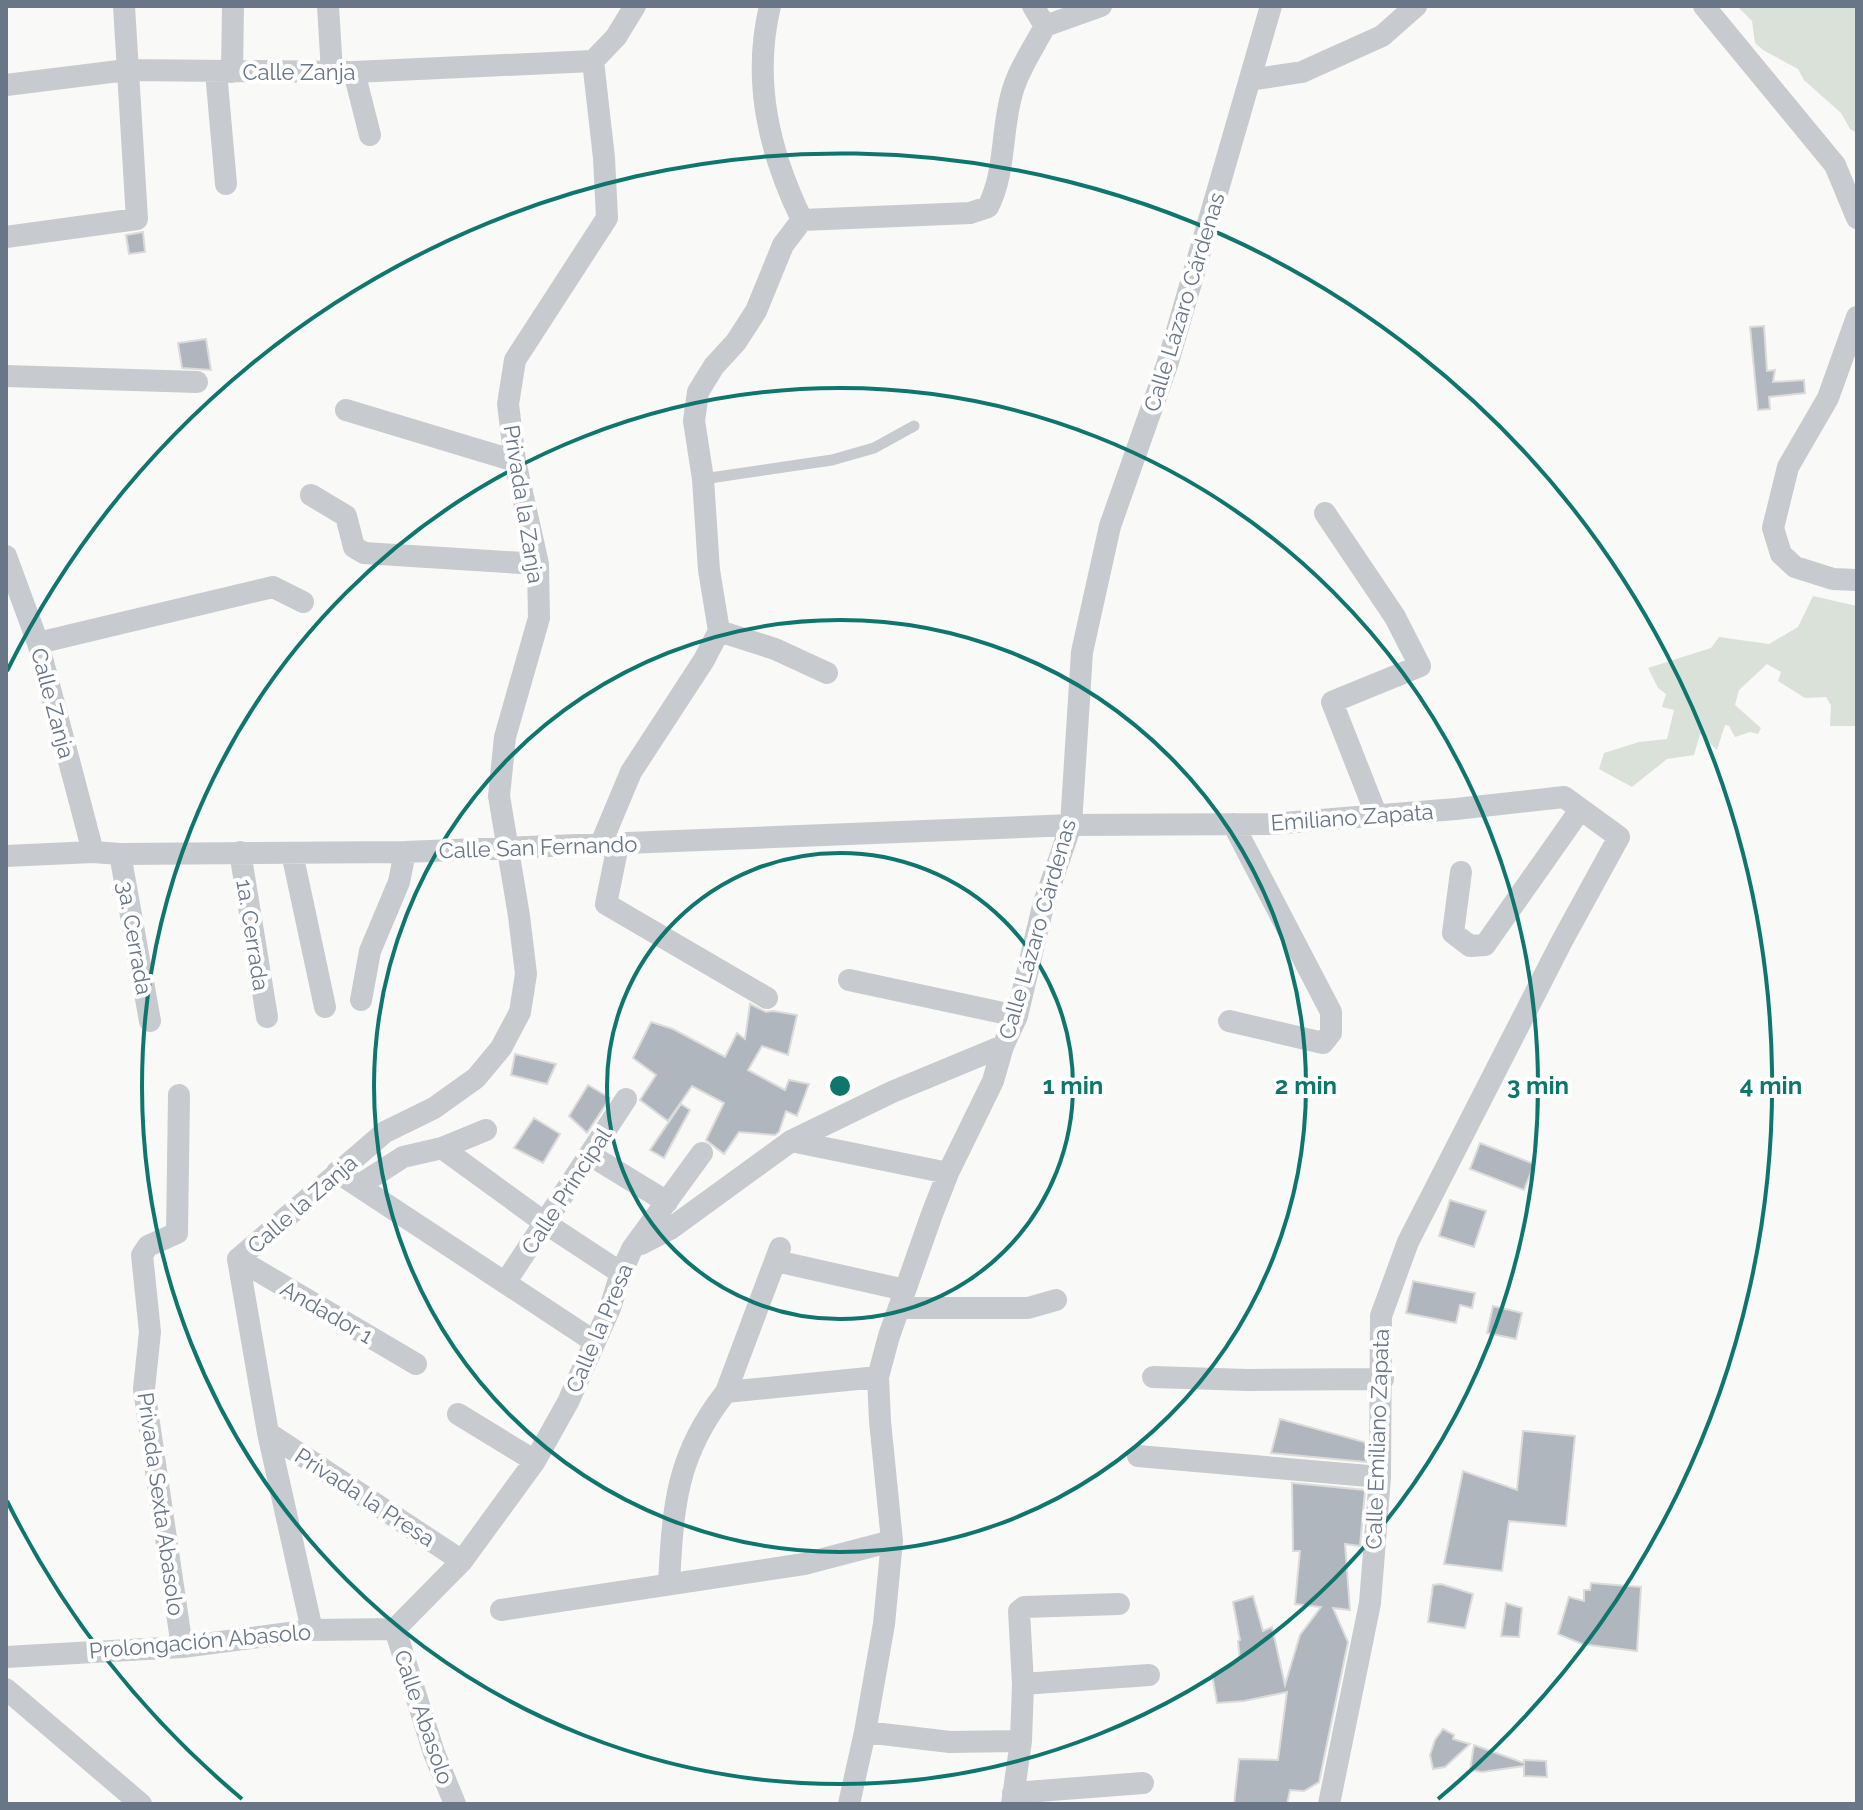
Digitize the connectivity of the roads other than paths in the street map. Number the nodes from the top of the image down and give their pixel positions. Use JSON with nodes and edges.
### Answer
{"nodes":[{"id":1,"x":124,"y":6,"type":"edge"},
{"id":2,"x":233,"y":6,"type":"edge"},
{"id":3,"x":328,"y":6,"type":"edge"},
{"id":4,"x":635,"y":6,"type":"edge"},
{"id":5,"x":770,"y":6,"type":"edge"},
{"id":6,"x":1033,"y":6,"type":"edge"},
{"id":7,"x":1101,"y":6,"type":"edge"},
{"id":8,"x":1271,"y":6,"type":"edge"},
{"id":9,"x":1416,"y":6,"type":"edge"},
{"id":10,"x":1704,"y":6,"type":"edge"},
{"id":11,"x":1045,"y":26,"type":"junction"},
{"id":12,"x":593,"y":61,"type":"junction"},
{"id":13,"x":127,"y":70,"type":"junction"},
{"id":14,"x":224,"y":72,"type":"junction"},
{"id":15,"x":343,"y":72,"type":"junction"},
{"id":16,"x":1250,"y":80,"type":"junction"},
{"id":17,"x":6,"y":85,"type":"edge"},
{"id":18,"x":370,"y":135,"type":"dead end"},
{"id":19,"x":226,"y":184,"type":"dead end"},
{"id":20,"x":1857,"y":218,"type":"edge"},
{"id":21,"x":802,"y":220,"type":"junction"},
{"id":22,"x":6,"y":237,"type":"edge"},
{"id":23,"x":1857,"y":317,"type":"edge"},
{"id":24,"x":6,"y":376,"type":"edge"},
{"id":25,"x":197,"y":382,"type":"dead end"},
{"id":26,"x":346,"y":410,"type":"dead end"},
{"id":27,"x":914,"y":426,"type":"dead end"},
{"id":28,"x":515,"y":461,"type":"junction"},
{"id":29,"x":703,"y":479,"type":"junction"},
{"id":30,"x":311,"y":495,"type":"dead end"},
{"id":31,"x":1325,"y":513,"type":"dead end"},
{"id":32,"x":6,"y":556,"type":"edge"},
{"id":33,"x":538,"y":564,"type":"junction"},
{"id":34,"x":1857,"y":580,"type":"edge"},
{"id":35,"x":303,"y":602,"type":"dead end"},
{"id":36,"x":719,"y":631,"type":"junction"},
{"id":37,"x":38,"y":643,"type":"junction"},
{"id":38,"x":827,"y":673,"type":"dead end"},
{"id":39,"x":1580,"y":810,"type":"junction"},
{"id":40,"x":1376,"y":814,"type":"junction"},
{"id":41,"x":1233,"y":824,"type":"junction"},
{"id":42,"x":1071,"y":825,"type":"junction"},
{"id":43,"x":1619,"y":837,"type":"joint"},
{"id":44,"x":609,"y":845,"type":"junction"},
{"id":45,"x":507,"y":848,"type":"junction"},
{"id":46,"x":93,"y":852,"type":"junction"},
{"id":47,"x":240,"y":852,"type":"junction"},
{"id":48,"x":405,"y":852,"type":"junction"},
{"id":49,"x":292,"y":853,"type":"junction"},
{"id":50,"x":120,"y":854,"type":"junction"},
{"id":51,"x":6,"y":856,"type":"edge"},
{"id":52,"x":1461,"y":872,"type":"dead end"},
{"id":53,"x":849,"y":980,"type":"dead end"},
{"id":54,"x":767,"y":998,"type":"dead end"},
{"id":55,"x":361,"y":1000,"type":"dead end"},
{"id":56,"x":325,"y":1007,"type":"dead end"},
{"id":57,"x":1017,"y":1016,"type":"junction"},
{"id":58,"x":267,"y":1017,"type":"dead end"},
{"id":59,"x":150,"y":1021,"type":"dead end"},
{"id":60,"x":1229,"y":1021,"type":"dead end"},
{"id":61,"x":1003,"y":1046,"type":"junction"},
{"id":62,"x":179,"y":1095,"type":"dead end"},
{"id":63,"x":626,"y":1099,"type":"dead end"},
{"id":64,"x":486,"y":1130,"type":"dead end"},
{"id":65,"x":791,"y":1141,"type":"junction"},
{"id":66,"x":442,"y":1148,"type":"junction"},
{"id":67,"x":702,"y":1153,"type":"dead end"},
{"id":68,"x":590,"y":1155,"type":"junction"},
{"id":69,"x":337,"y":1172,"type":"junction"},
{"id":70,"x":948,"y":1173,"type":"junction"},
{"id":71,"x":358,"y":1186,"type":"junction"},
{"id":72,"x":667,"y":1202,"type":"junction"},
{"id":73,"x":545,"y":1223,"type":"junction"},
{"id":74,"x":632,"y":1249,"type":"junction"},
{"id":75,"x":238,"y":1259,"type":"junction"},
{"id":76,"x":621,"y":1273,"type":"junction"},
{"id":77,"x":505,"y":1283,"type":"junction"},
{"id":78,"x":902,"y":1299,"type":"junction"},
{"id":79,"x":1056,"y":1300,"type":"dead end"},
{"id":80,"x":595,"y":1342,"type":"junction"},
{"id":81,"x":416,"y":1364,"type":"dead end"},
{"id":82,"x":878,"y":1377,"type":"junction"},
{"id":83,"x":1153,"y":1377,"type":"dead end"},
{"id":84,"x":1383,"y":1379,"type":"junction"},
{"id":85,"x":726,"y":1392,"type":"junction"},
{"id":86,"x":458,"y":1414,"type":"dead end"},
{"id":87,"x":268,"y":1433,"type":"junction"},
{"id":88,"x":1138,"y":1456,"type":"dead end"},
{"id":89,"x":535,"y":1461,"type":"junction"},
{"id":90,"x":1380,"y":1477,"type":"junction"},
{"id":91,"x":892,"y":1541,"type":"junction"},
{"id":92,"x":462,"y":1561,"type":"junction"},
{"id":93,"x":669,"y":1584,"type":"junction"},
{"id":94,"x":1119,"y":1604,"type":"dead end"},
{"id":95,"x":501,"y":1610,"type":"dead end"},
{"id":96,"x":395,"y":1629,"type":"junction"},
{"id":97,"x":312,"y":1630,"type":"junction"},
{"id":98,"x":182,"y":1647,"type":"junction"},
{"id":99,"x":6,"y":1657,"type":"edge"},
{"id":100,"x":1149,"y":1675,"type":"dead end"},
{"id":101,"x":1023,"y":1684,"type":"junction"},
{"id":102,"x":6,"y":1689,"type":"edge"},
{"id":103,"x":865,"y":1732,"type":"junction"},
{"id":104,"x":1021,"y":1741,"type":"junction"},
{"id":105,"x":1143,"y":1783,"type":"dead end"},
{"id":106,"x":1013,"y":1799,"type":"edge"},
{"id":107,"x":141,"y":1804,"type":"edge"},
{"id":108,"x":455,"y":1804,"type":"edge"},
{"id":109,"x":849,"y":1804,"type":"edge"},
{"id":110,"x":1329,"y":1804,"type":"edge"}],
"edges":[{"from":1,"to":13,"type":"street"},
{"from":2,"to":14,"type":"street"},
{"from":3,"to":15,"type":"street"},
{"from":4,"to":12,"type":"street"},
{"from":5,"to":21,"type":"street"},
{"from":6,"to":11,"type":"street"},
{"from":7,"to":11,"type":"street"},
{"from":8,"to":16,"type":"street","name":"Calle Lázaro Cárdenas"},
{"from":9,"to":16,"type":"street"},
{"from":10,"to":20,"type":"street"},
{"from":11,"to":21,"type":"street"},
{"from":12,"to":15,"type":"street","name":"Calle Zanja"},
{"from":12,"to":28,"type":"street","name":"Privada la Zanja"},
{"from":13,"to":14,"type":"street","name":"Calle Zanja"},
{"from":13,"to":17,"type":"street","name":"Calle Zanja"},
{"from":13,"to":22,"type":"street"},
{"from":14,"to":15,"type":"street","name":"Calle Zanja"},
{"from":14,"to":19,"type":"street"},
{"from":15,"to":18,"type":"street"},
{"from":16,"to":42,"type":"street","name":"Calle Lázaro Cárdenas"},
{"from":21,"to":29,"type":"street"},
{"from":23,"to":34,"type":"street"},
{"from":24,"to":25,"type":"street"},
{"from":26,"to":28,"type":"street"},
{"from":27,"to":29,"type":"lane"},
{"from":28,"to":33,"type":"street","name":"Privada la Zanja"},
{"from":29,"to":36,"type":"street"},
{"from":30,"to":33,"type":"street"},
{"from":31,"to":40,"type":"street"},
{"from":32,"to":37,"type":"street","name":"Calle Zanja"},
{"from":33,"to":45,"type":"street","name":"Privada la Zanja"},
{"from":35,"to":37,"type":"street"},
{"from":36,"to":38,"type":"street"},
{"from":36,"to":44,"type":"street"},
{"from":37,"to":46,"type":"street","name":"Calle Zanja"},
{"from":39,"to":40,"type":"street","name":"Emiliano Zapata"},
{"from":39,"to":43,"type":"street","name":"Emiliano Zapata"},
{"from":39,"to":52,"type":"street"},
{"from":40,"to":41,"type":"street","name":"Emiliano Zapata"},
{"from":41,"to":42,"type":"street","name":"Emiliano Zapata"},
{"from":41,"to":60,"type":"street"},
{"from":42,"to":44,"type":"street","name":"Calle San Fernando"},
{"from":42,"to":57,"type":"street","name":"Calle Lázaro Cárdenas"},
{"from":43,"to":84,"type":"street","name":"Calle Emiliano Zapata"},
{"from":44,"to":45,"type":"street","name":"Calle San Fernando"},
{"from":44,"to":54,"type":"street"},
{"from":45,"to":48,"type":"street","name":"Calle San Fernando"},
{"from":45,"to":69,"type":"street","name":"Calle la Zanja"},
{"from":46,"to":50,"type":"street","name":"Calle San Fernando"},
{"from":46,"to":51,"type":"street","name":"Calle San Fernando"},
{"from":47,"to":49,"type":"street","name":"Calle San Fernando"},
{"from":47,"to":50,"type":"street","name":"Calle San Fernando"},
{"from":47,"to":58,"type":"street","name":"1a. Cerrada"},
{"from":48,"to":49,"type":"street","name":"Calle San Fernando"},
{"from":48,"to":55,"type":"street"},
{"from":49,"to":56,"type":"street"},
{"from":50,"to":59,"type":"street","name":"3a. Cerrada"},
{"from":53,"to":57,"type":"street"},
{"from":57,"to":61,"type":"street","name":"Calle Lázaro Cárdenas"},
{"from":61,"to":65,"type":"street","name":"Calle la Presa"},
{"from":61,"to":70,"type":"street","name":"Calle Lázaro Cárdenas"},
{"from":62,"to":98,"type":"street","name":"Privada Sexta Abasolo"},
{"from":63,"to":68,"type":"street","name":"Calle Principal"},
{"from":64,"to":66,"type":"street"},
{"from":65,"to":70,"type":"street"},
{"from":65,"to":74,"type":"street","name":"Calle la Presa"},
{"from":66,"to":71,"type":"street"},
{"from":66,"to":73,"type":"street"},
{"from":67,"to":72,"type":"street"},
{"from":68,"to":72,"type":"street"},
{"from":68,"to":73,"type":"street","name":"Calle Principal"},
{"from":69,"to":71,"type":"street"},
{"from":69,"to":75,"type":"street","name":"Calle la Zanja"},
{"from":70,"to":78,"type":"street","name":"Calle Lázaro Cárdenas"},
{"from":71,"to":77,"type":"street"},
{"from":72,"to":74,"type":"street"},
{"from":73,"to":76,"type":"street"},
{"from":73,"to":77,"type":"street","name":"Calle Principal"},
{"from":74,"to":76,"type":"street","name":"Calle la Presa"},
{"from":75,"to":81,"type":"street","name":"Andador 1"},
{"from":75,"to":87,"type":"street","name":"Calle la Zanja"},
{"from":76,"to":80,"type":"street","name":"Calle la Presa"},
{"from":77,"to":80,"type":"street"},
{"from":78,"to":79,"type":"street"},
{"from":78,"to":82,"type":"street","name":"Calle Lázaro Cárdenas"},
{"from":78,"to":85,"type":"street"},
{"from":80,"to":89,"type":"street","name":"Calle la Presa"},
{"from":82,"to":85,"type":"street"},
{"from":82,"to":91,"type":"street","name":"Calle Lázaro Cárdenas"},
{"from":83,"to":84,"type":"street"},
{"from":84,"to":90,"type":"street","name":"Calle Emiliano Zapata"},
{"from":85,"to":93,"type":"street"},
{"from":86,"to":89,"type":"street"},
{"from":87,"to":92,"type":"street","name":"Privada la Presa"},
{"from":87,"to":97,"type":"street","name":"Calle la Zanja"},
{"from":88,"to":90,"type":"street"},
{"from":89,"to":92,"type":"street","name":"Calle la Presa"},
{"from":90,"to":110,"type":"street","name":"Calle Emiliano Zapata"},
{"from":91,"to":93,"type":"street"},
{"from":91,"to":103,"type":"street","name":"Calle Lázaro Cárdenas"},
{"from":92,"to":96,"type":"street","name":"Calle la Presa"},
{"from":93,"to":95,"type":"street"},
{"from":94,"to":101,"type":"street"},
{"from":96,"to":97,"type":"street","name":"Prolongación Abasolo"},
{"from":96,"to":108,"type":"street","name":"Calle Abasolo"},
{"from":97,"to":98,"type":"street","name":"Prolongación Abasolo"},
{"from":98,"to":99,"type":"street","name":"Prolongación Abasolo"},
{"from":100,"to":101,"type":"street"},
{"from":101,"to":104,"type":"street"},
{"from":102,"to":107,"type":"street"},
{"from":103,"to":104,"type":"street"},
{"from":103,"to":109,"type":"street","name":"Calle Lázaro Cárdenas"},
{"from":104,"to":106,"type":"street"},
{"from":105,"to":106,"type":"street"}]}
